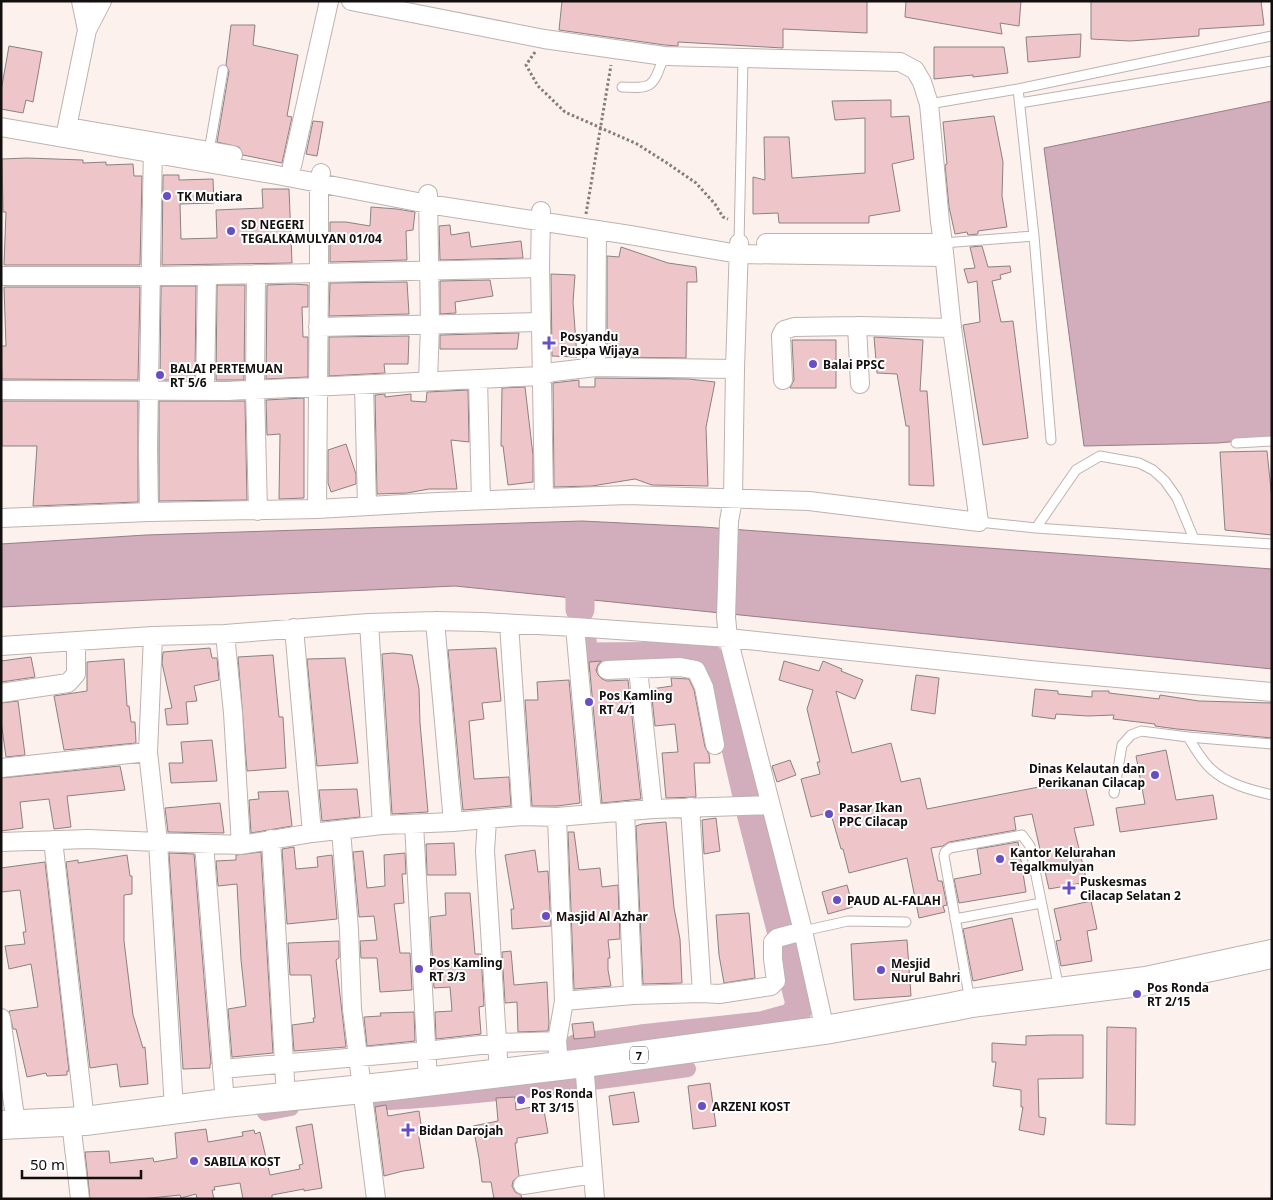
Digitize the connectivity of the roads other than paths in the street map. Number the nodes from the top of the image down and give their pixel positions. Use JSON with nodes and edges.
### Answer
{"nodes":[{"id":1,"x":81,"y":1,"type":"edge"},
{"id":2,"x":102,"y":1,"type":"edge"},
{"id":3,"x":329,"y":1,"type":"edge"},
{"id":4,"x":351,"y":1,"type":"edge"},
{"id":5,"x":87,"y":30,"type":"junction"},
{"id":6,"x":1272,"y":36,"type":"edge"},
{"id":7,"x":664,"y":56,"type":"junction"},
{"id":8,"x":743,"y":58,"type":"junction"},
{"id":9,"x":1272,"y":62,"type":"edge"},
{"id":10,"x":223,"y":70,"type":"dead end"},
{"id":11,"x":622,"y":87,"type":"dead end"},
{"id":12,"x":1018,"y":89,"type":"junction"},
{"id":13,"x":1020,"y":103,"type":"junction"},
{"id":14,"x":929,"y":104,"type":"junction"},
{"id":15,"x":1,"y":116,"type":"edge"},
{"id":16,"x":1,"y":127,"type":"edge"},
{"id":17,"x":66,"y":132,"type":"junction"},
{"id":18,"x":152,"y":148,"type":"junction"},
{"id":19,"x":209,"y":150,"type":"junction"},
{"id":20,"x":292,"y":166,"type":"junction"},
{"id":21,"x":320,"y":178,"type":"junction"},
{"id":22,"x":428,"y":199,"type":"junction"},
{"id":23,"x":540,"y":216,"type":"junction"},
{"id":24,"x":591,"y":223,"type":"junction"},
{"id":25,"x":1034,"y":236,"type":"junction"},
{"id":26,"x":738,"y":248,"type":"junction"},
{"id":27,"x":944,"y":250,"type":"junction"},
{"id":28,"x":540,"y":268,"type":"junction"},
{"id":29,"x":428,"y":270,"type":"junction"},
{"id":30,"x":319,"y":273,"type":"junction"},
{"id":31,"x":256,"y":274,"type":"junction"},
{"id":32,"x":207,"y":275,"type":"junction"},
{"id":33,"x":1,"y":276,"type":"edge"},
{"id":34,"x":152,"y":276,"type":"junction"},
{"id":35,"x":541,"y":322,"type":"junction"},
{"id":36,"x":430,"y":325,"type":"junction"},
{"id":37,"x":857,"y":326,"type":"junction"},
{"id":38,"x":318,"y":327,"type":"junction"},
{"id":39,"x":952,"y":328,"type":"junction"},
{"id":40,"x":596,"y":367,"type":"junction"},
{"id":41,"x":735,"y":369,"type":"junction"},
{"id":42,"x":541,"y":376,"type":"junction"},
{"id":43,"x":478,"y":379,"type":"junction"},
{"id":44,"x":783,"y":380,"type":"dead end"},
{"id":45,"x":428,"y":381,"type":"junction"},
{"id":46,"x":860,"y":384,"type":"dead end"},
{"id":47,"x":364,"y":385,"type":"junction"},
{"id":48,"x":317,"y":386,"type":"junction"},
{"id":49,"x":255,"y":389,"type":"junction"},
{"id":50,"x":1,"y":390,"type":"edge"},
{"id":51,"x":150,"y":390,"type":"junction"},
{"id":52,"x":205,"y":390,"type":"junction"},
{"id":53,"x":1051,"y":440,"type":"dead end"},
{"id":54,"x":1272,"y":441,"type":"edge"},
{"id":55,"x":1236,"y":443,"type":"dead end"},
{"id":56,"x":544,"y":498,"type":"junction"},
{"id":57,"x":734,"y":499,"type":"junction"},
{"id":58,"x":482,"y":500,"type":"junction"},
{"id":59,"x":367,"y":506,"type":"junction"},
{"id":60,"x":317,"y":509,"type":"junction"},
{"id":61,"x":258,"y":510,"type":"junction"},
{"id":62,"x":149,"y":512,"type":"junction"},
{"id":63,"x":1,"y":518,"type":"edge"},
{"id":64,"x":978,"y":522,"type":"junction"},
{"id":65,"x":1036,"y":528,"type":"junction"},
{"id":66,"x":1194,"y":539,"type":"junction"},
{"id":67,"x":1272,"y":544,"type":"edge"},
{"id":68,"x":435,"y":621,"type":"junction"},
{"id":69,"x":369,"y":623,"type":"junction"},
{"id":70,"x":509,"y":624,"type":"junction"},
{"id":71,"x":575,"y":627,"type":"junction"},
{"id":72,"x":294,"y":628,"type":"junction"},
{"id":73,"x":225,"y":634,"type":"junction"},
{"id":74,"x":153,"y":636,"type":"junction"},
{"id":75,"x":728,"y":638,"type":"junction"},
{"id":76,"x":76,"y":642,"type":"junction"},
{"id":77,"x":1,"y":646,"type":"edge"},
{"id":78,"x":638,"y":669,"type":"junction"},
{"id":79,"x":607,"y":670,"type":"dead end"},
{"id":80,"x":1272,"y":692,"type":"edge"},
{"id":81,"x":1,"y":693,"type":"edge"},
{"id":82,"x":1188,"y":737,"type":"junction"},
{"id":83,"x":1272,"y":744,"type":"edge"},
{"id":84,"x":715,"y":745,"type":"dead end"},
{"id":85,"x":148,"y":752,"type":"junction"},
{"id":86,"x":1,"y":768,"type":"edge"},
{"id":87,"x":1114,"y":793,"type":"dead end"},
{"id":88,"x":1272,"y":795,"type":"edge"},
{"id":89,"x":765,"y":805,"type":"junction"},
{"id":90,"x":690,"y":807,"type":"junction"},
{"id":91,"x":653,"y":809,"type":"junction"},
{"id":92,"x":625,"y":810,"type":"junction"},
{"id":93,"x":592,"y":813,"type":"junction"},
{"id":94,"x":522,"y":816,"type":"junction"},
{"id":95,"x":557,"y":817,"type":"junction"},
{"id":96,"x":487,"y":820,"type":"junction"},
{"id":97,"x":453,"y":822,"type":"junction"},
{"id":98,"x":414,"y":824,"type":"junction"},
{"id":99,"x":382,"y":825,"type":"junction"},
{"id":100,"x":341,"y":830,"type":"junction"},
{"id":101,"x":312,"y":833,"type":"junction"},
{"id":102,"x":271,"y":839,"type":"junction"},
{"id":103,"x":53,"y":840,"type":"junction"},
{"id":104,"x":1,"y":842,"type":"edge"},
{"id":105,"x":158,"y":842,"type":"junction"},
{"id":106,"x":204,"y":844,"type":"junction"},
{"id":107,"x":241,"y":844,"type":"junction"},
{"id":108,"x":1041,"y":903,"type":"junction"},
{"id":109,"x":955,"y":918,"type":"junction"},
{"id":110,"x":906,"y":922,"type":"dead end"},
{"id":111,"x":791,"y":934,"type":"junction"},
{"id":112,"x":1272,"y":954,"type":"edge"},
{"id":113,"x":1059,"y":991,"type":"junction"},
{"id":114,"x":702,"y":993,"type":"junction"},
{"id":115,"x":634,"y":995,"type":"junction"},
{"id":116,"x":564,"y":1001,"type":"junction"},
{"id":117,"x":971,"y":1003,"type":"junction"},
{"id":118,"x":1,"y":1018,"type":"edge"},
{"id":119,"x":825,"y":1030,"type":"junction"},
{"id":120,"x":498,"y":1043,"type":"junction"},
{"id":121,"x":426,"y":1051,"type":"junction"},
{"id":122,"x":358,"y":1057,"type":"junction"},
{"id":123,"x":571,"y":1061,"type":"junction"},
{"id":124,"x":283,"y":1063,"type":"junction"},
{"id":125,"x":222,"y":1068,"type":"junction"},
{"id":126,"x":499,"y":1073,"type":"junction"},
{"id":127,"x":428,"y":1081,"type":"junction"},
{"id":128,"x":363,"y":1088,"type":"junction"},
{"id":129,"x":286,"y":1097,"type":"junction"},
{"id":130,"x":224,"y":1103,"type":"junction"},
{"id":131,"x":174,"y":1109,"type":"junction"},
{"id":132,"x":78,"y":1121,"type":"junction"},
{"id":133,"x":8,"y":1124,"type":"edge"},
{"id":134,"x":593,"y":1174,"type":"junction"},
{"id":135,"x":523,"y":1186,"type":"dead end"},
{"id":136,"x":80,"y":1199,"type":"edge"},
{"id":137,"x":376,"y":1199,"type":"edge"},
{"id":138,"x":595,"y":1199,"type":"edge"}],
"edges":[{"from":1,"to":5,"type":"street"},
{"from":2,"to":5,"type":"street"},
{"from":3,"to":20,"type":"street"},
{"from":4,"to":7,"type":"street"},
{"from":5,"to":17,"type":"street"},
{"from":6,"to":12,"type":"lane"},
{"from":7,"to":8,"type":"street"},
{"from":7,"to":11,"type":"lane"},
{"from":8,"to":14,"type":"street"},
{"from":8,"to":26,"type":"lane"},
{"from":9,"to":13,"type":"lane"},
{"from":10,"to":19,"type":"lane"},
{"from":12,"to":13,"type":"lane"},
{"from":12,"to":14,"type":"lane"},
{"from":13,"to":25,"type":"lane"},
{"from":14,"to":27,"type":"street"},
{"from":15,"to":17,"type":"street"},
{"from":16,"to":17,"type":"street"},
{"from":17,"to":18,"type":"street"},
{"from":18,"to":19,"type":"street"},
{"from":18,"to":21,"type":"street"},
{"from":18,"to":34,"type":"street"},
{"from":19,"to":20,"type":"street"},
{"from":20,"to":21,"type":"street"},
{"from":21,"to":22,"type":"street"},
{"from":21,"to":30,"type":"street"},
{"from":22,"to":23,"type":"street"},
{"from":22,"to":29,"type":"street"},
{"from":23,"to":24,"type":"street"},
{"from":23,"to":28,"type":"street"},
{"from":24,"to":26,"type":"street"},
{"from":24,"to":40,"type":"street"},
{"from":25,"to":27,"type":"lane"},
{"from":25,"to":53,"type":"lane"},
{"from":26,"to":27,"type":"street"},
{"from":26,"to":41,"type":"street"},
{"from":27,"to":39,"type":"street"},
{"from":28,"to":29,"type":"street"},
{"from":28,"to":35,"type":"street"},
{"from":29,"to":30,"type":"street"},
{"from":29,"to":36,"type":"street"},
{"from":30,"to":31,"type":"street"},
{"from":30,"to":38,"type":"street"},
{"from":31,"to":32,"type":"street"},
{"from":31,"to":49,"type":"street"},
{"from":32,"to":34,"type":"street"},
{"from":32,"to":52,"type":"street"},
{"from":33,"to":34,"type":"street"},
{"from":34,"to":51,"type":"street"},
{"from":35,"to":36,"type":"street"},
{"from":35,"to":42,"type":"street"},
{"from":36,"to":38,"type":"street"},
{"from":36,"to":45,"type":"street"},
{"from":37,"to":39,"type":"street"},
{"from":37,"to":44,"type":"street"},
{"from":37,"to":46,"type":"street"},
{"from":38,"to":48,"type":"street"},
{"from":39,"to":64,"type":"street"},
{"from":40,"to":41,"type":"street"},
{"from":40,"to":42,"type":"street"},
{"from":41,"to":57,"type":"street"},
{"from":42,"to":43,"type":"street"},
{"from":42,"to":56,"type":"street"},
{"from":43,"to":45,"type":"street"},
{"from":43,"to":58,"type":"street"},
{"from":45,"to":47,"type":"street"},
{"from":47,"to":48,"type":"street"},
{"from":47,"to":59,"type":"street"},
{"from":48,"to":49,"type":"street"},
{"from":48,"to":60,"type":"street"},
{"from":49,"to":52,"type":"street"},
{"from":49,"to":61,"type":"street"},
{"from":50,"to":51,"type":"street"},
{"from":51,"to":52,"type":"street"},
{"from":51,"to":62,"type":"street"},
{"from":54,"to":55,"type":"lane"},
{"from":56,"to":57,"type":"street"},
{"from":56,"to":58,"type":"street"},
{"from":57,"to":64,"type":"street"},
{"from":57,"to":75,"type":"street"},
{"from":58,"to":59,"type":"street"},
{"from":59,"to":60,"type":"street"},
{"from":60,"to":61,"type":"street"},
{"from":61,"to":62,"type":"street"},
{"from":62,"to":63,"type":"street"},
{"from":64,"to":65,"type":"lane"},
{"from":65,"to":66,"type":"lane"},
{"from":65,"to":66,"type":"lane"},
{"from":66,"to":67,"type":"lane"},
{"from":68,"to":69,"type":"street"},
{"from":68,"to":70,"type":"street"},
{"from":68,"to":97,"type":"street"},
{"from":69,"to":72,"type":"street"},
{"from":69,"to":99,"type":"street"},
{"from":70,"to":71,"type":"street"},
{"from":70,"to":94,"type":"street"},
{"from":71,"to":75,"type":"street"},
{"from":71,"to":93,"type":"street"},
{"from":72,"to":73,"type":"street"},
{"from":72,"to":101,"type":"street"},
{"from":73,"to":74,"type":"street"},
{"from":73,"to":107,"type":"street"},
{"from":74,"to":76,"type":"street"},
{"from":74,"to":85,"type":"street"},
{"from":75,"to":80,"type":"street"},
{"from":75,"to":89,"type":"street"},
{"from":76,"to":77,"type":"street"},
{"from":76,"to":81,"type":"street"},
{"from":78,"to":79,"type":"street"},
{"from":78,"to":84,"type":"street"},
{"from":78,"to":91,"type":"street"},
{"from":82,"to":83,"type":"lane"},
{"from":82,"to":87,"type":"lane"},
{"from":82,"to":88,"type":"lane"},
{"from":85,"to":86,"type":"street"},
{"from":85,"to":105,"type":"street"},
{"from":89,"to":90,"type":"street"},
{"from":89,"to":111,"type":"street"},
{"from":90,"to":91,"type":"street"},
{"from":90,"to":114,"type":"street"},
{"from":91,"to":92,"type":"street"},
{"from":92,"to":93,"type":"street"},
{"from":92,"to":115,"type":"street"},
{"from":93,"to":95,"type":"street"},
{"from":94,"to":95,"type":"street"},
{"from":94,"to":96,"type":"street"},
{"from":95,"to":116,"type":"street"},
{"from":96,"to":97,"type":"street"},
{"from":96,"to":120,"type":"street"},
{"from":97,"to":98,"type":"street"},
{"from":98,"to":99,"type":"street"},
{"from":98,"to":121,"type":"street"},
{"from":99,"to":100,"type":"street"},
{"from":100,"to":101,"type":"street"},
{"from":100,"to":122,"type":"street"},
{"from":101,"to":102,"type":"street"},
{"from":102,"to":107,"type":"street"},
{"from":102,"to":124,"type":"street"},
{"from":103,"to":104,"type":"street"},
{"from":103,"to":105,"type":"street"},
{"from":103,"to":132,"type":"street"},
{"from":105,"to":106,"type":"street"},
{"from":105,"to":131,"type":"street"},
{"from":106,"to":107,"type":"street"},
{"from":106,"to":125,"type":"street"},
{"from":108,"to":109,"type":"lane"},
{"from":108,"to":109,"type":"lane"},
{"from":108,"to":113,"type":"lane"},
{"from":109,"to":117,"type":"lane"},
{"from":110,"to":111,"type":"lane"},
{"from":111,"to":114,"type":"street"},
{"from":111,"to":119,"type":"street"},
{"from":112,"to":113,"type":"highway","number":"7"},
{"from":113,"to":117,"type":"highway","number":"7"},
{"from":114,"to":115,"type":"street"},
{"from":115,"to":116,"type":"street"},
{"from":116,"to":123,"type":"street"},
{"from":117,"to":119,"type":"highway","number":"7"},
{"from":118,"to":133,"type":"street"},
{"from":119,"to":123,"type":"highway","number":"7"},
{"from":120,"to":121,"type":"street"},
{"from":120,"to":123,"type":"street"},
{"from":120,"to":126,"type":"street"},
{"from":121,"to":122,"type":"street"},
{"from":121,"to":127,"type":"street"},
{"from":122,"to":124,"type":"street"},
{"from":122,"to":128,"type":"street"},
{"from":123,"to":126,"type":"highway","number":"7"},
{"from":123,"to":134,"type":"street"},
{"from":124,"to":125,"type":"street"},
{"from":124,"to":129,"type":"street"},
{"from":125,"to":130,"type":"street"},
{"from":126,"to":127,"type":"highway","number":"7"},
{"from":127,"to":128,"type":"highway","number":"7"},
{"from":128,"to":129,"type":"highway","number":"7"},
{"from":128,"to":137,"type":"street"},
{"from":129,"to":130,"type":"highway","number":"7"},
{"from":130,"to":131,"type":"highway","number":"7"},
{"from":131,"to":132,"type":"highway","number":"7"},
{"from":132,"to":133,"type":"highway","number":"7"},
{"from":132,"to":136,"type":"street"},
{"from":134,"to":135,"type":"street"},
{"from":134,"to":138,"type":"street"}]}
